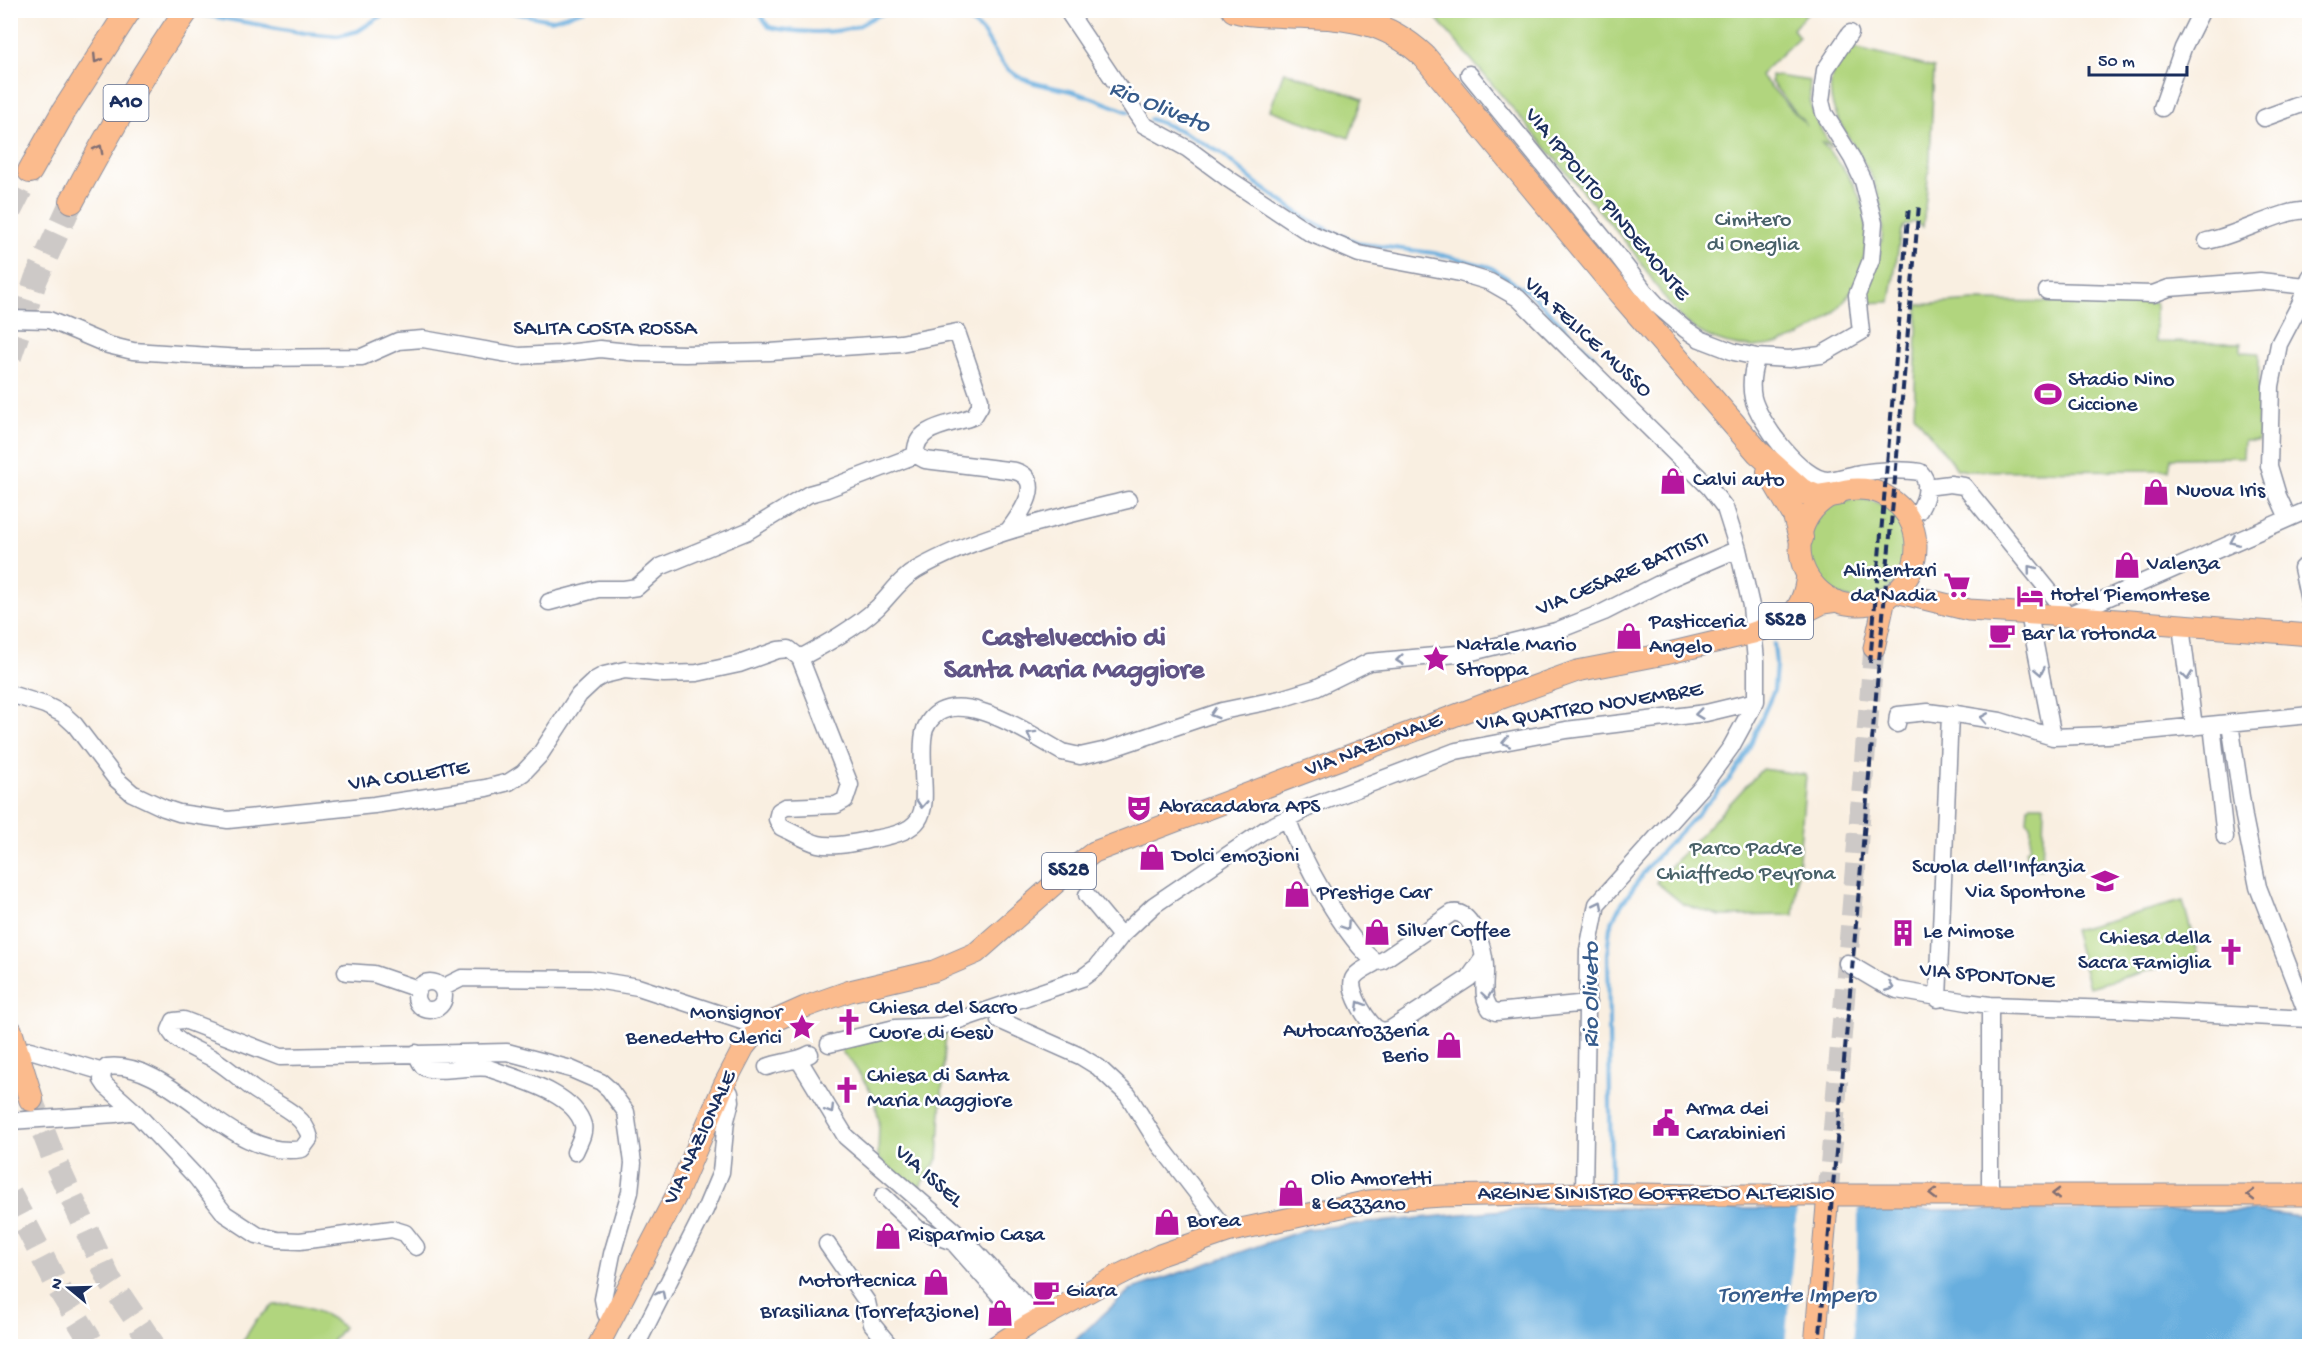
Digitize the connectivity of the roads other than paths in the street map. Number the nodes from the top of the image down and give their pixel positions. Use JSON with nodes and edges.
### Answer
{"nodes":[{"id":1,"x":129,"y":10,"type":"edge"},
{"id":2,"x":187,"y":10,"type":"edge"},
{"id":3,"x":1067,"y":10,"type":"edge"},
{"id":4,"x":1234,"y":10,"type":"edge"},
{"id":5,"x":2202,"y":10,"type":"edge"},
{"id":6,"x":1850,"y":33,"type":"dead end"},
{"id":7,"x":1469,"y":74,"type":"dead end"},
{"id":8,"x":2310,"y":101,"type":"edge"},
{"id":9,"x":2162,"y":108,"type":"dead end"},
{"id":10,"x":2264,"y":118,"type":"dead end"},
{"id":11,"x":30,"y":171,"type":"tunnel mouth"},
{"id":12,"x":72,"y":201,"type":"tunnel mouth"},
{"id":13,"x":2310,"y":211,"type":"edge"},
{"id":14,"x":2207,"y":240,"type":"dead end"},
{"id":15,"x":2308,"y":282,"type":"edge"},
{"id":16,"x":2047,"y":291,"type":"dead end"},
{"id":17,"x":10,"y":318,"type":"edge"},
{"id":18,"x":1757,"y":357,"type":"junction"},
{"id":19,"x":1758,"y":452,"type":"junction"},
{"id":20,"x":916,"y":455,"type":"junction"},
{"id":21,"x":1926,"y":487,"type":"junction"},
{"id":22,"x":1836,"y":494,"type":"junction"},
{"id":23,"x":1128,"y":500,"type":"dead end"},
{"id":24,"x":2310,"y":509,"type":"edge"},
{"id":25,"x":1906,"y":514,"type":"junction"},
{"id":26,"x":2288,"y":518,"type":"junction"},
{"id":27,"x":1008,"y":531,"type":"junction"},
{"id":28,"x":1801,"y":538,"type":"junction"},
{"id":29,"x":1738,"y":549,"type":"junction"},
{"id":30,"x":1914,"y":563,"type":"junction"},
{"id":31,"x":2302,"y":568,"type":"dead end"},
{"id":32,"x":1807,"y":575,"type":"junction"},
{"id":33,"x":1890,"y":595,"type":"junction"},
{"id":34,"x":549,"y":602,"type":"dead end"},
{"id":35,"x":1846,"y":603,"type":"junction"},
{"id":36,"x":1941,"y":604,"type":"junction"},
{"id":37,"x":2310,"y":605,"type":"edge"},
{"id":38,"x":2029,"y":614,"type":"junction"},
{"id":39,"x":2066,"y":616,"type":"junction"},
{"id":40,"x":1785,"y":622,"type":"junction"},
{"id":41,"x":2181,"y":626,"type":"junction"},
{"id":42,"x":1754,"y":633,"type":"junction"},
{"id":43,"x":2310,"y":635,"type":"edge"},
{"id":44,"x":800,"y":658,"type":"junction"},
{"id":45,"x":10,"y":694,"type":"edge"},
{"id":46,"x":1756,"y":701,"type":"junction"},
{"id":47,"x":1950,"y":715,"type":"junction"},
{"id":48,"x":2310,"y":715,"type":"edge"},
{"id":49,"x":2230,"y":723,"type":"junction"},
{"id":50,"x":1897,"y":724,"type":"dead end"},
{"id":51,"x":2212,"y":725,"type":"junction"},
{"id":52,"x":2194,"y":727,"type":"junction"},
{"id":53,"x":2053,"y":737,"type":"junction"},
{"id":54,"x":1288,"y":819,"type":"junction"},
{"id":55,"x":2225,"y":837,"type":"dead end"},
{"id":56,"x":1087,"y":895,"type":"dead end"},
{"id":57,"x":1121,"y":936,"type":"junction"},
{"id":58,"x":1484,"y":957,"type":"junction"},
{"id":59,"x":1376,"y":962,"type":"junction"},
{"id":60,"x":1847,"y":963,"type":"dead end"},
{"id":61,"x":346,"y":972,"type":"dead end"},
{"id":62,"x":441,"y":988,"type":"junction"},
{"id":63,"x":418,"y":989,"type":"junction"},
{"id":64,"x":1938,"y":999,"type":"junction"},
{"id":65,"x":1588,"y":1003,"type":"junction"},
{"id":66,"x":1990,"y":1005,"type":"junction"},
{"id":67,"x":2309,"y":1019,"type":"edge"},
{"id":68,"x":999,"y":1020,"type":"dead end"},
{"id":69,"x":760,"y":1027,"type":"junction"},
{"id":70,"x":10,"y":1030,"type":"edge"},
{"id":71,"x":829,"y":1044,"type":"dead end"},
{"id":72,"x":30,"y":1050,"type":"dead end"},
{"id":73,"x":416,"y":1053,"type":"junction"},
{"id":74,"x":766,"y":1067,"type":"dead end"},
{"id":75,"x":103,"y":1072,"type":"junction"},
{"id":76,"x":724,"y":1085,"type":"junction"},
{"id":77,"x":32,"y":1099,"type":"tunnel mouth"},
{"id":78,"x":134,"y":1110,"type":"junction"},
{"id":79,"x":10,"y":1121,"type":"edge"},
{"id":80,"x":575,"y":1152,"type":"dead end"},
{"id":81,"x":1584,"y":1193,"type":"junction"},
{"id":82,"x":1828,"y":1194,"type":"tunnel mouth"},
{"id":83,"x":1990,"y":1194,"type":"junction"},
{"id":84,"x":2310,"y":1195,"type":"edge"},
{"id":85,"x":883,"y":1196,"type":"dead end"},
{"id":86,"x":1227,"y":1232,"type":"junction"},
{"id":87,"x":827,"y":1244,"type":"dead end"},
{"id":88,"x":416,"y":1246,"type":"dead end"},
{"id":89,"x":614,"y":1318,"type":"junction"},
{"id":90,"x":1033,"y":1323,"type":"junction"},
{"id":91,"x":598,"y":1347,"type":"edge"},
{"id":92,"x":636,"y":1347,"type":"edge"},
{"id":93,"x":890,"y":1347,"type":"edge"},
{"id":94,"x":996,"y":1347,"type":"edge"},
{"id":95,"x":1815,"y":1347,"type":"edge"}],
"edges":[{"from":1,"to":11,"type":"highway","number":"A10","one_way":true},
{"from":12,"to":2,"type":"highway","number":"A10","one_way":true},
{"from":3,"to":29,"type":"street","name":"VIA FELICE MUSSO"},
{"from":4,"to":19,"type":"highway"},
{"from":5,"to":9,"type":"street"},
{"from":6,"to":18,"type":"street","name":"VIA IPPOLITO PINDEMONTE"},
{"from":7,"to":18,"type":"street","name":"VIA IPPOLITO PINDEMONTE"},
{"from":8,"to":10,"type":"street"},
{"from":13,"to":14,"type":"street"},
{"from":15,"to":16,"type":"street"},
{"from":15,"to":26,"type":"street"},
{"from":17,"to":20,"type":"street","name":"SALITA COSTA ROSSA"},
{"from":18,"to":21,"type":"street"},
{"from":19,"to":22,"type":"highway"},
{"from":19,"to":28,"type":"highway"},
{"from":20,"to":27,"type":"street"},
{"from":20,"to":34,"type":"street"},
{"from":21,"to":25,"type":"street"},
{"from":39,"to":21,"type":"street","one_way":true},
{"from":22,"to":25,"type":"main road"},
{"from":22,"to":28,"type":"main road"},
{"from":23,"to":27,"type":"street"},
{"from":24,"to":26,"type":"street"},
{"from":25,"to":30,"type":"main road"},
{"from":26,"to":39,"type":"street","one_way":true},
{"from":27,"to":44,"type":"street"},
{"from":28,"to":32,"type":"main road"},
{"from":29,"to":42,"type":"street","name":"VIA FELICE MUSSO"},
{"from":29,"to":44,"type":"street","name":"VIA CESARE BATTISTI","one_way":true},
{"from":30,"to":33,"type":"main road"},
{"from":30,"to":36,"type":"main road"},
{"from":31,"to":37,"type":"street"},
{"from":32,"to":35,"type":"main road"},
{"from":32,"to":40,"type":"main road","number":"SS28"},
{"from":33,"to":35,"type":"main road"},
{"from":33,"to":35,"type":"main road"},
{"from":33,"to":36,"type":"main road"},
{"from":35,"to":40,"type":"main road","name":"VIA NAZIONALE","number":"SS28"},
{"from":36,"to":38,"type":"main road"},
{"from":38,"to":39,"type":"main road"},
{"from":38,"to":53,"type":"street","one_way":true},
{"from":39,"to":41,"type":"main road"},
{"from":40,"to":42,"type":"main road","name":"VIA NAZIONALE","number":"SS28"},
{"from":41,"to":43,"type":"main road"},
{"from":41,"to":52,"type":"street","one_way":true},
{"from":42,"to":46,"type":"street","name":"VIA FELICE MUSSO"},
{"from":42,"to":69,"type":"main road","name":"VIA NAZIONALE","number":"SS28"},
{"from":44,"to":45,"type":"street","name":"VIA COLLETTE"},
{"from":46,"to":54,"type":"street","name":"VIA QUATTRO NOVEMBRE","one_way":true},
{"from":65,"to":46,"type":"street","one_way":true},
{"from":47,"to":50,"type":"street"},
{"from":53,"to":47,"type":"street","one_way":true},
{"from":47,"to":64,"type":"street"},
{"from":48,"to":49,"type":"street"},
{"from":49,"to":51,"type":"street"},
{"from":49,"to":67,"type":"street"},
{"from":51,"to":52,"type":"street"},
{"from":51,"to":55,"type":"street"},
{"from":52,"to":53,"type":"street"},
{"from":54,"to":57,"type":"street","name":"VIA QUATTRO NOVEMBRE"},
{"from":54,"to":59,"type":"street","one_way":true},
{"from":56,"to":57,"type":"street"},
{"from":57,"to":71,"type":"street","name":"VIA QUATTRO NOVEMBRE"},
{"from":58,"to":59,"type":"street"},
{"from":58,"to":59,"type":"street","one_way":true},
{"from":58,"to":65,"type":"street","one_way":true},
{"from":60,"to":64,"type":"street","name":"VIA SPONTONE","one_way":true},
{"from":61,"to":63,"type":"street"},
{"from":62,"to":63,"type":"street"},
{"from":62,"to":63,"type":"street"},
{"from":62,"to":69,"type":"street"},
{"from":64,"to":66,"type":"street","name":"VIA SPONTONE"},
{"from":65,"to":81,"type":"street"},
{"from":66,"to":67,"type":"street","name":"VIA SPONTONE"},
{"from":66,"to":83,"type":"street"},
{"from":68,"to":86,"type":"street"},
{"from":69,"to":76,"type":"main road","name":"VIA NAZIONALE","number":"SS28"},
{"from":70,"to":77,"type":"highway"},
{"from":72,"to":75,"type":"street"},
{"from":73,"to":75,"type":"street"},
{"from":73,"to":80,"type":"street"},
{"from":73,"to":89,"type":"street"},
{"from":74,"to":90,"type":"street","name":"VIA ISSEL","one_way":true},
{"from":75,"to":78,"type":"street"},
{"from":76,"to":89,"type":"main road","name":"VIA NAZIONALE","number":"SS28"},
{"from":92,"to":76,"type":"street","one_way":true},
{"from":78,"to":79,"type":"street"},
{"from":78,"to":88,"type":"street"},
{"from":83,"to":81,"type":"main road","name":"ARGINE SINISTRO GOFFREDO ALTERISIO","one_way":true},
{"from":81,"to":86,"type":"main road","name":"ARGINE SINISTRO GOFFREDO ALTERISIO"},
{"from":82,"to":95,"type":"main road"},
{"from":84,"to":83,"type":"main road","name":"ARGINE SINISTRO GOFFREDO ALTERISIO","one_way":true},
{"from":85,"to":90,"type":"street"},
{"from":86,"to":90,"type":"main road","name":"ARGINE SINISTRO GOFFREDO ALTERISIO"},
{"from":87,"to":93,"type":"street"},
{"from":89,"to":91,"type":"main road","name":"VIA NAZIONALE","number":"SS28"},
{"from":90,"to":94,"type":"main road","name":"ARGINE SINISTRO GOFFREDO ALTERISIO"}]}
